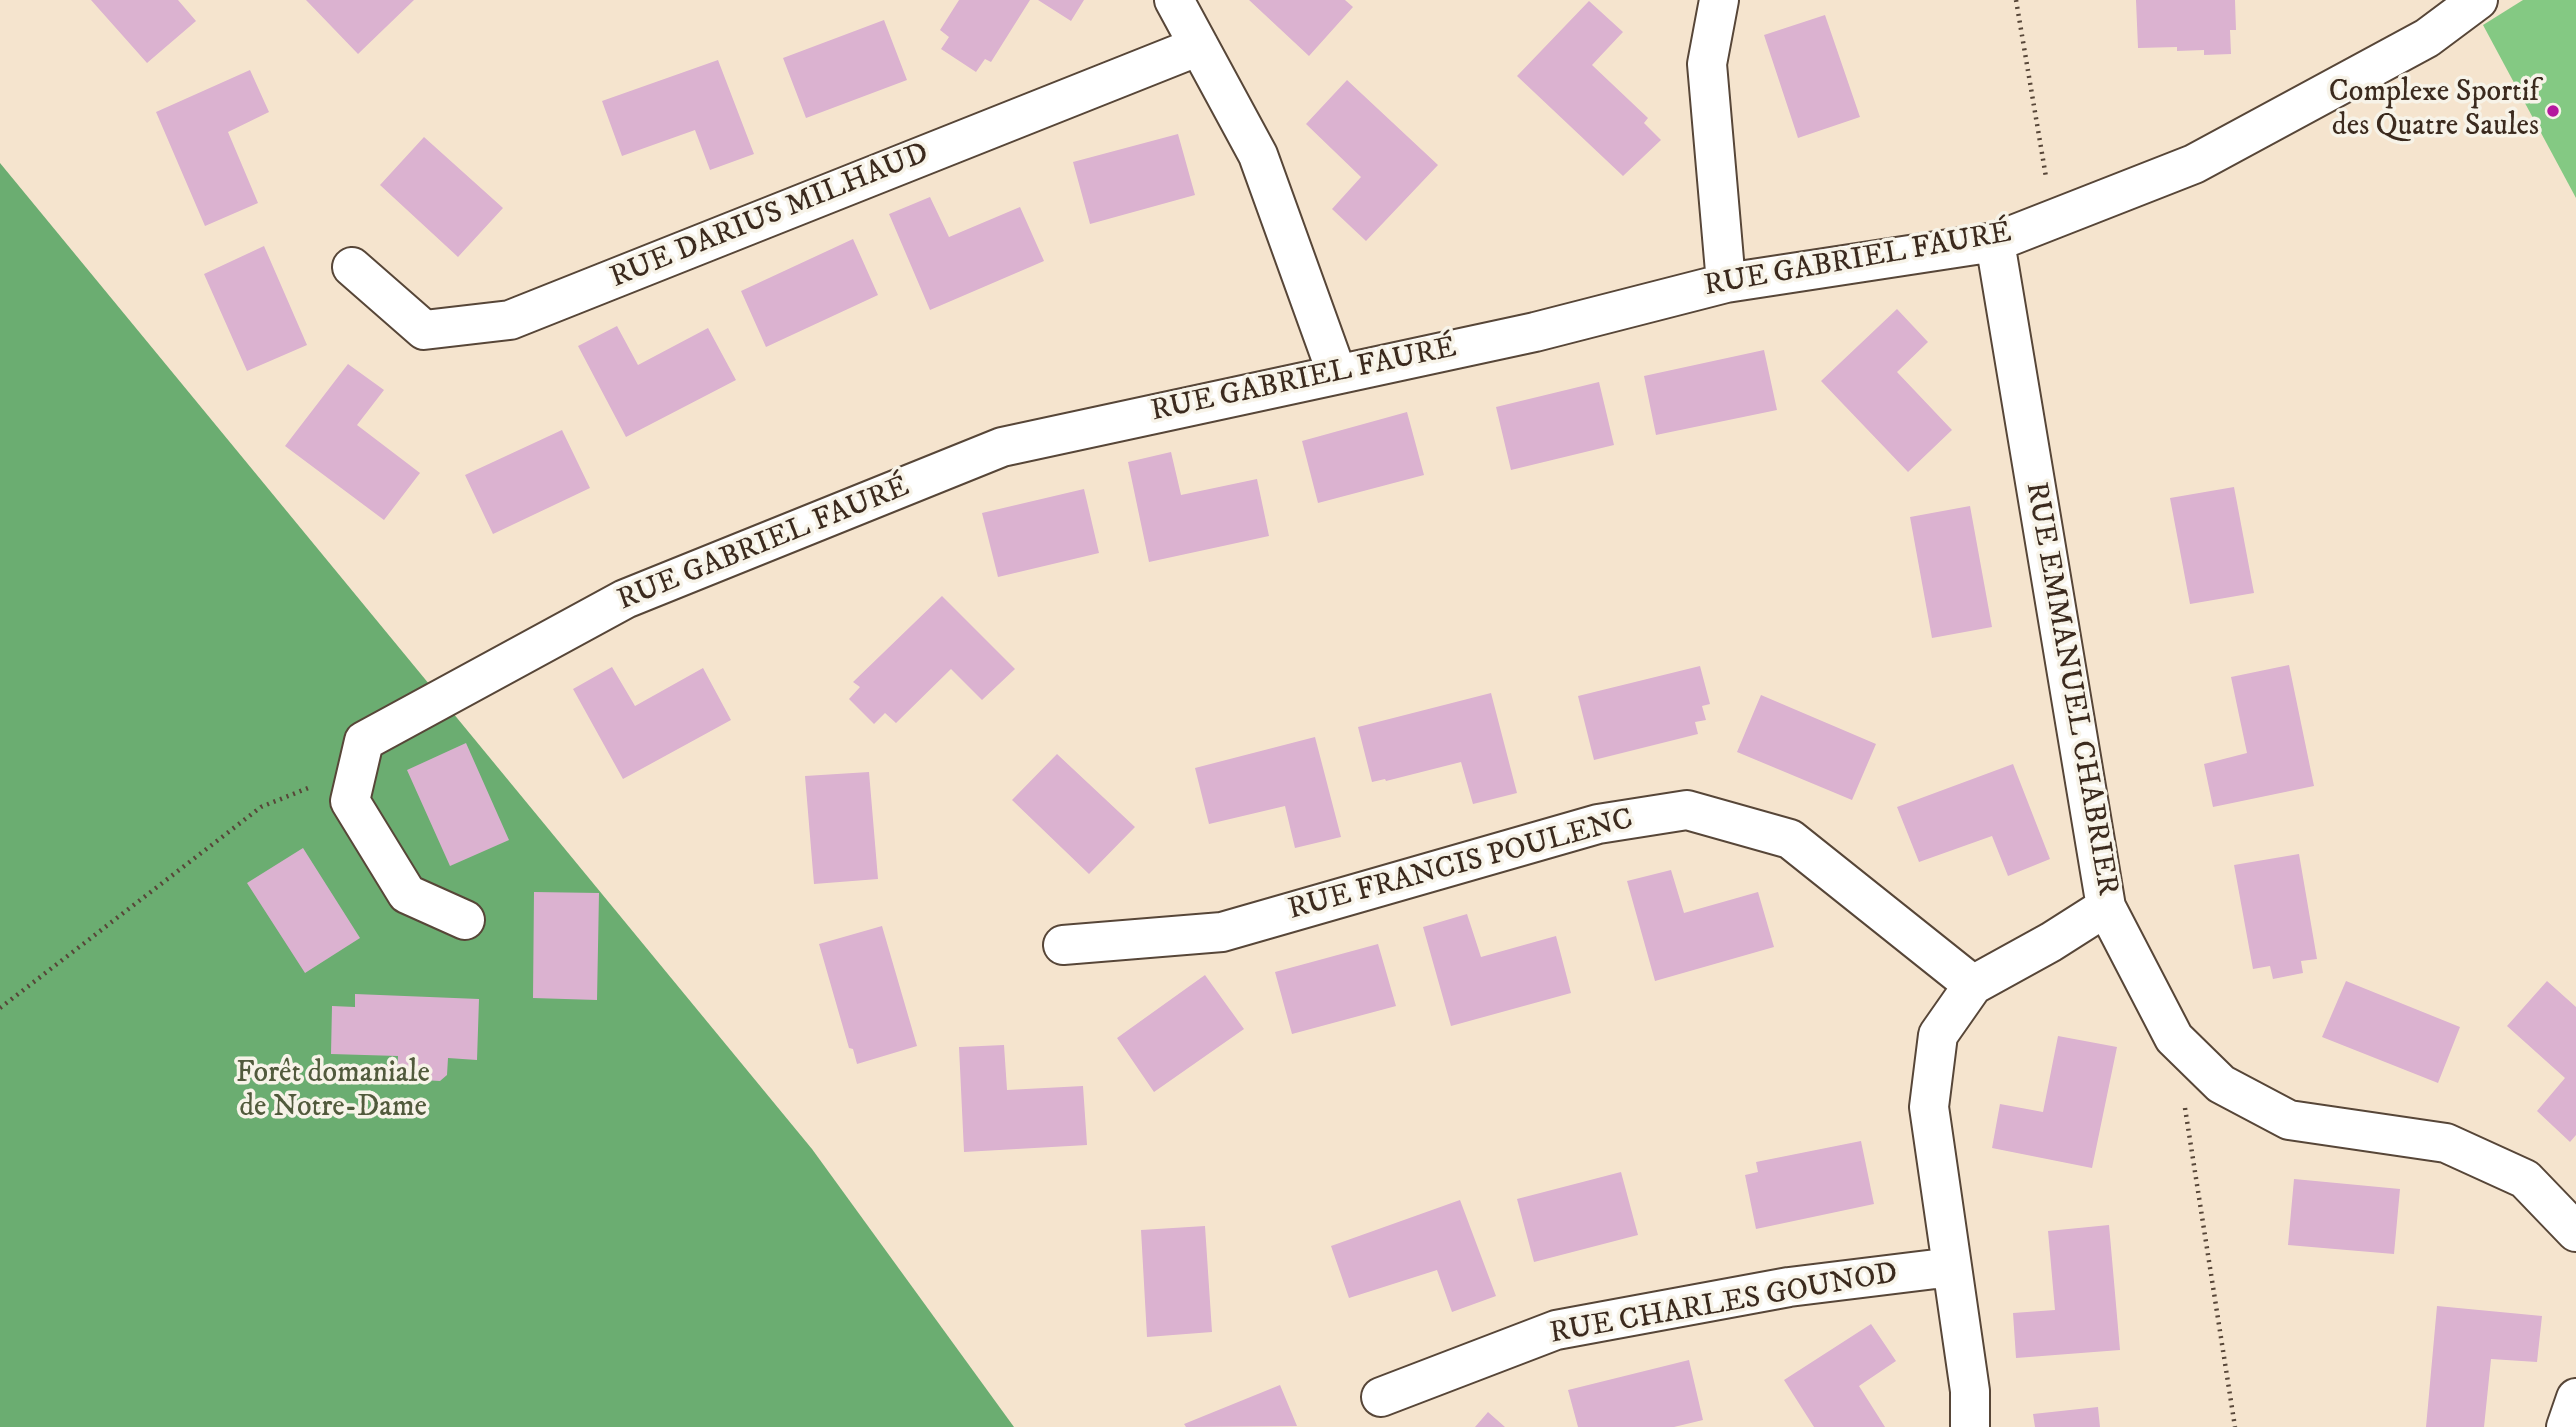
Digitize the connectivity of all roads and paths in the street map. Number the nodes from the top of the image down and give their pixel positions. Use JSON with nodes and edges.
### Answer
{"nodes":[{"id":1,"x":1174,"y":0,"type":"edge"},
{"id":2,"x":1718,"y":0,"type":"edge"},
{"id":3,"x":2016,"y":0,"type":"edge"},
{"id":4,"x":2478,"y":0,"type":"edge"},
{"id":5,"x":1199,"y":46,"type":"junction"},
{"id":6,"x":2053,"y":219,"type":"junction"},
{"id":7,"x":1995,"y":242,"type":"junction"},
{"id":8,"x":352,"y":267,"type":"dead end"},
{"id":9,"x":1726,"y":283,"type":"junction"},
{"id":10,"x":1338,"y":374,"type":"junction"},
{"id":11,"x":358,"y":768,"type":"junction"},
{"id":12,"x":2106,"y":907,"type":"junction"},
{"id":13,"x":465,"y":920,"type":"dead end"},
{"id":14,"x":1063,"y":946,"type":"dead end"},
{"id":15,"x":1973,"y":985,"type":"junction"},
{"id":16,"x":0,"y":1008,"type":"edge"},
{"id":17,"x":2185,"y":1105,"type":"dead end"},
{"id":18,"x":2576,"y":1232,"type":"edge"},
{"id":19,"x":1952,"y":1268,"type":"junction"},
{"id":20,"x":1381,"y":1397,"type":"dead end"},
{"id":21,"x":2576,"y":1398,"type":"edge"},
{"id":22,"x":1970,"y":1427,"type":"edge"},
{"id":23,"x":2235,"y":1427,"type":"edge"},
{"id":24,"x":2566,"y":1427,"type":"edge"}],
"edges":[{"from":1,"to":5,"type":"street"},
{"from":2,"to":9,"type":"street"},
{"from":3,"to":6,"type":"path"},
{"from":4,"to":6,"type":"street","name":"RUE GABRIEL FAURÉ"},
{"from":5,"to":8,"type":"street","name":"RUE DARIUS MILHAUD"},
{"from":5,"to":10,"type":"street"},
{"from":6,"to":7,"type":"street","name":"RUE GABRIEL FAURÉ"},
{"from":7,"to":9,"type":"street","name":"RUE GABRIEL FAURÉ"},
{"from":7,"to":12,"type":"street","name":"RUE EMMANUEL CHABRIER"},
{"from":9,"to":10,"type":"street","name":"RUE GABRIEL FAURÉ"},
{"from":10,"to":11,"type":"street","name":"RUE GABRIEL FAURÉ"},
{"from":11,"to":13,"type":"street","name":"RUE GABRIEL FAURÉ"},
{"from":11,"to":16,"type":"path"},
{"from":12,"to":15,"type":"street"},
{"from":12,"to":18,"type":"street","name":"RUE EMMANUEL CHABRIER"},
{"from":14,"to":15,"type":"street","name":"RUE FRANCIS POULENC"},
{"from":15,"to":19,"type":"street"},
{"from":17,"to":23,"type":"path"},
{"from":19,"to":20,"type":"street","name":"RUE CHARLES GOUNOD"},
{"from":19,"to":22,"type":"street"},
{"from":21,"to":24,"type":"street"}]}
